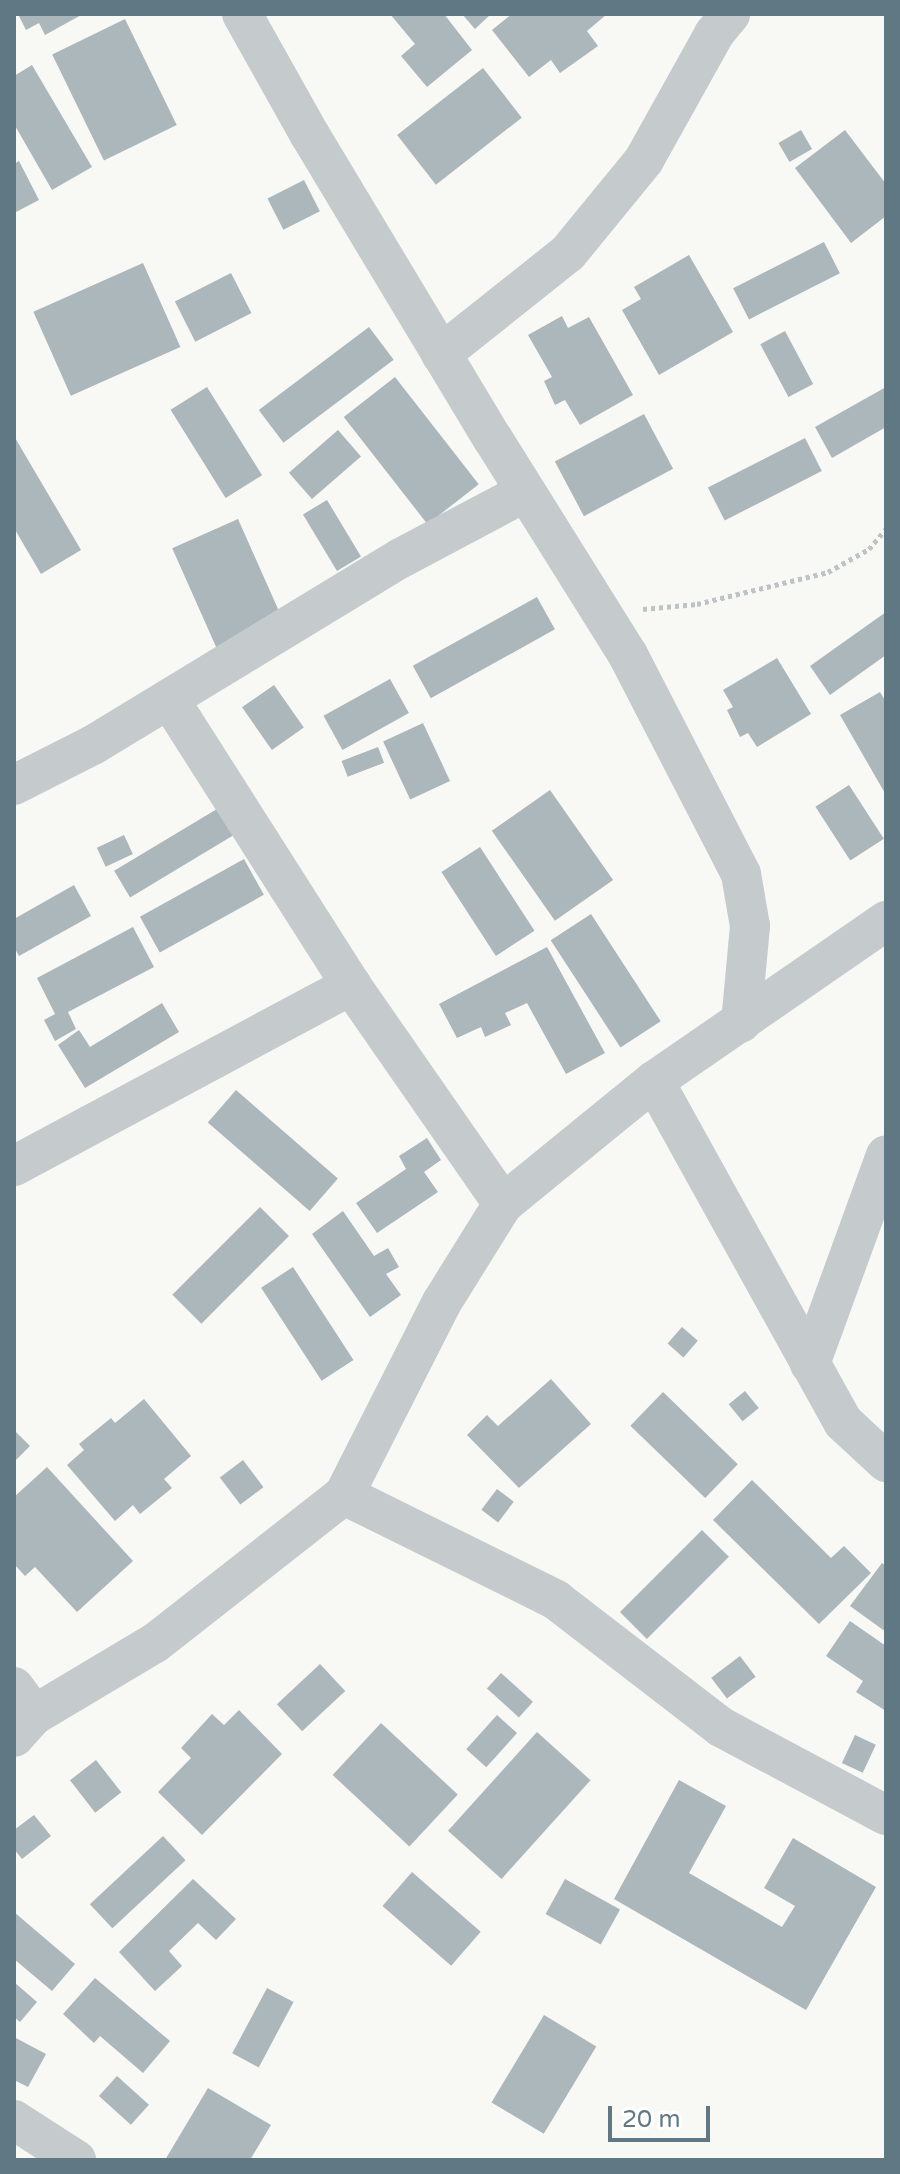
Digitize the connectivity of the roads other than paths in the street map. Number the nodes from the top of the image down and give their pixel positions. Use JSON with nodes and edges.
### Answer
{"nodes":[{"id":1,"x":242,"y":14,"type":"edge"},
{"id":2,"x":730,"y":14,"type":"edge"},
{"id":3,"x":441,"y":354,"type":"junction"},
{"id":4,"x":525,"y":492,"type":"junction"},
{"id":5,"x":169,"y":699,"type":"junction"},
{"id":6,"x":14,"y":785,"type":"edge"},
{"id":7,"x":886,"y":921,"type":"edge"},
{"id":8,"x":351,"y":985,"type":"junction"},
{"id":9,"x":741,"y":1023,"type":"junction"},
{"id":10,"x":654,"y":1081,"type":"junction"},
{"id":11,"x":886,"y":1155,"type":"edge"},
{"id":12,"x":14,"y":1166,"type":"edge"},
{"id":13,"x":503,"y":1204,"type":"junction"},
{"id":14,"x":810,"y":1364,"type":"junction"},
{"id":15,"x":886,"y":1462,"type":"edge"},
{"id":16,"x":344,"y":1495,"type":"junction"},
{"id":17,"x":21,"y":1713,"type":"edge"},
{"id":18,"x":886,"y":1815,"type":"edge"},
{"id":19,"x":14,"y":2120,"type":"edge"},
{"id":20,"x":76,"y":2160,"type":"edge"}],
"edges":[{"from":1,"to":3,"type":"street"},
{"from":2,"to":3,"type":"street"},
{"from":3,"to":4,"type":"street"},
{"from":4,"to":5,"type":"street"},
{"from":4,"to":9,"type":"street"},
{"from":5,"to":6,"type":"street"},
{"from":5,"to":8,"type":"street"},
{"from":7,"to":9,"type":"street"},
{"from":8,"to":12,"type":"street"},
{"from":8,"to":13,"type":"street"},
{"from":9,"to":10,"type":"street"},
{"from":10,"to":13,"type":"street"},
{"from":10,"to":14,"type":"street"},
{"from":11,"to":14,"type":"street"},
{"from":13,"to":16,"type":"street"},
{"from":14,"to":15,"type":"street"},
{"from":16,"to":17,"type":"street"},
{"from":16,"to":18,"type":"street"},
{"from":19,"to":20,"type":"street"}]}
